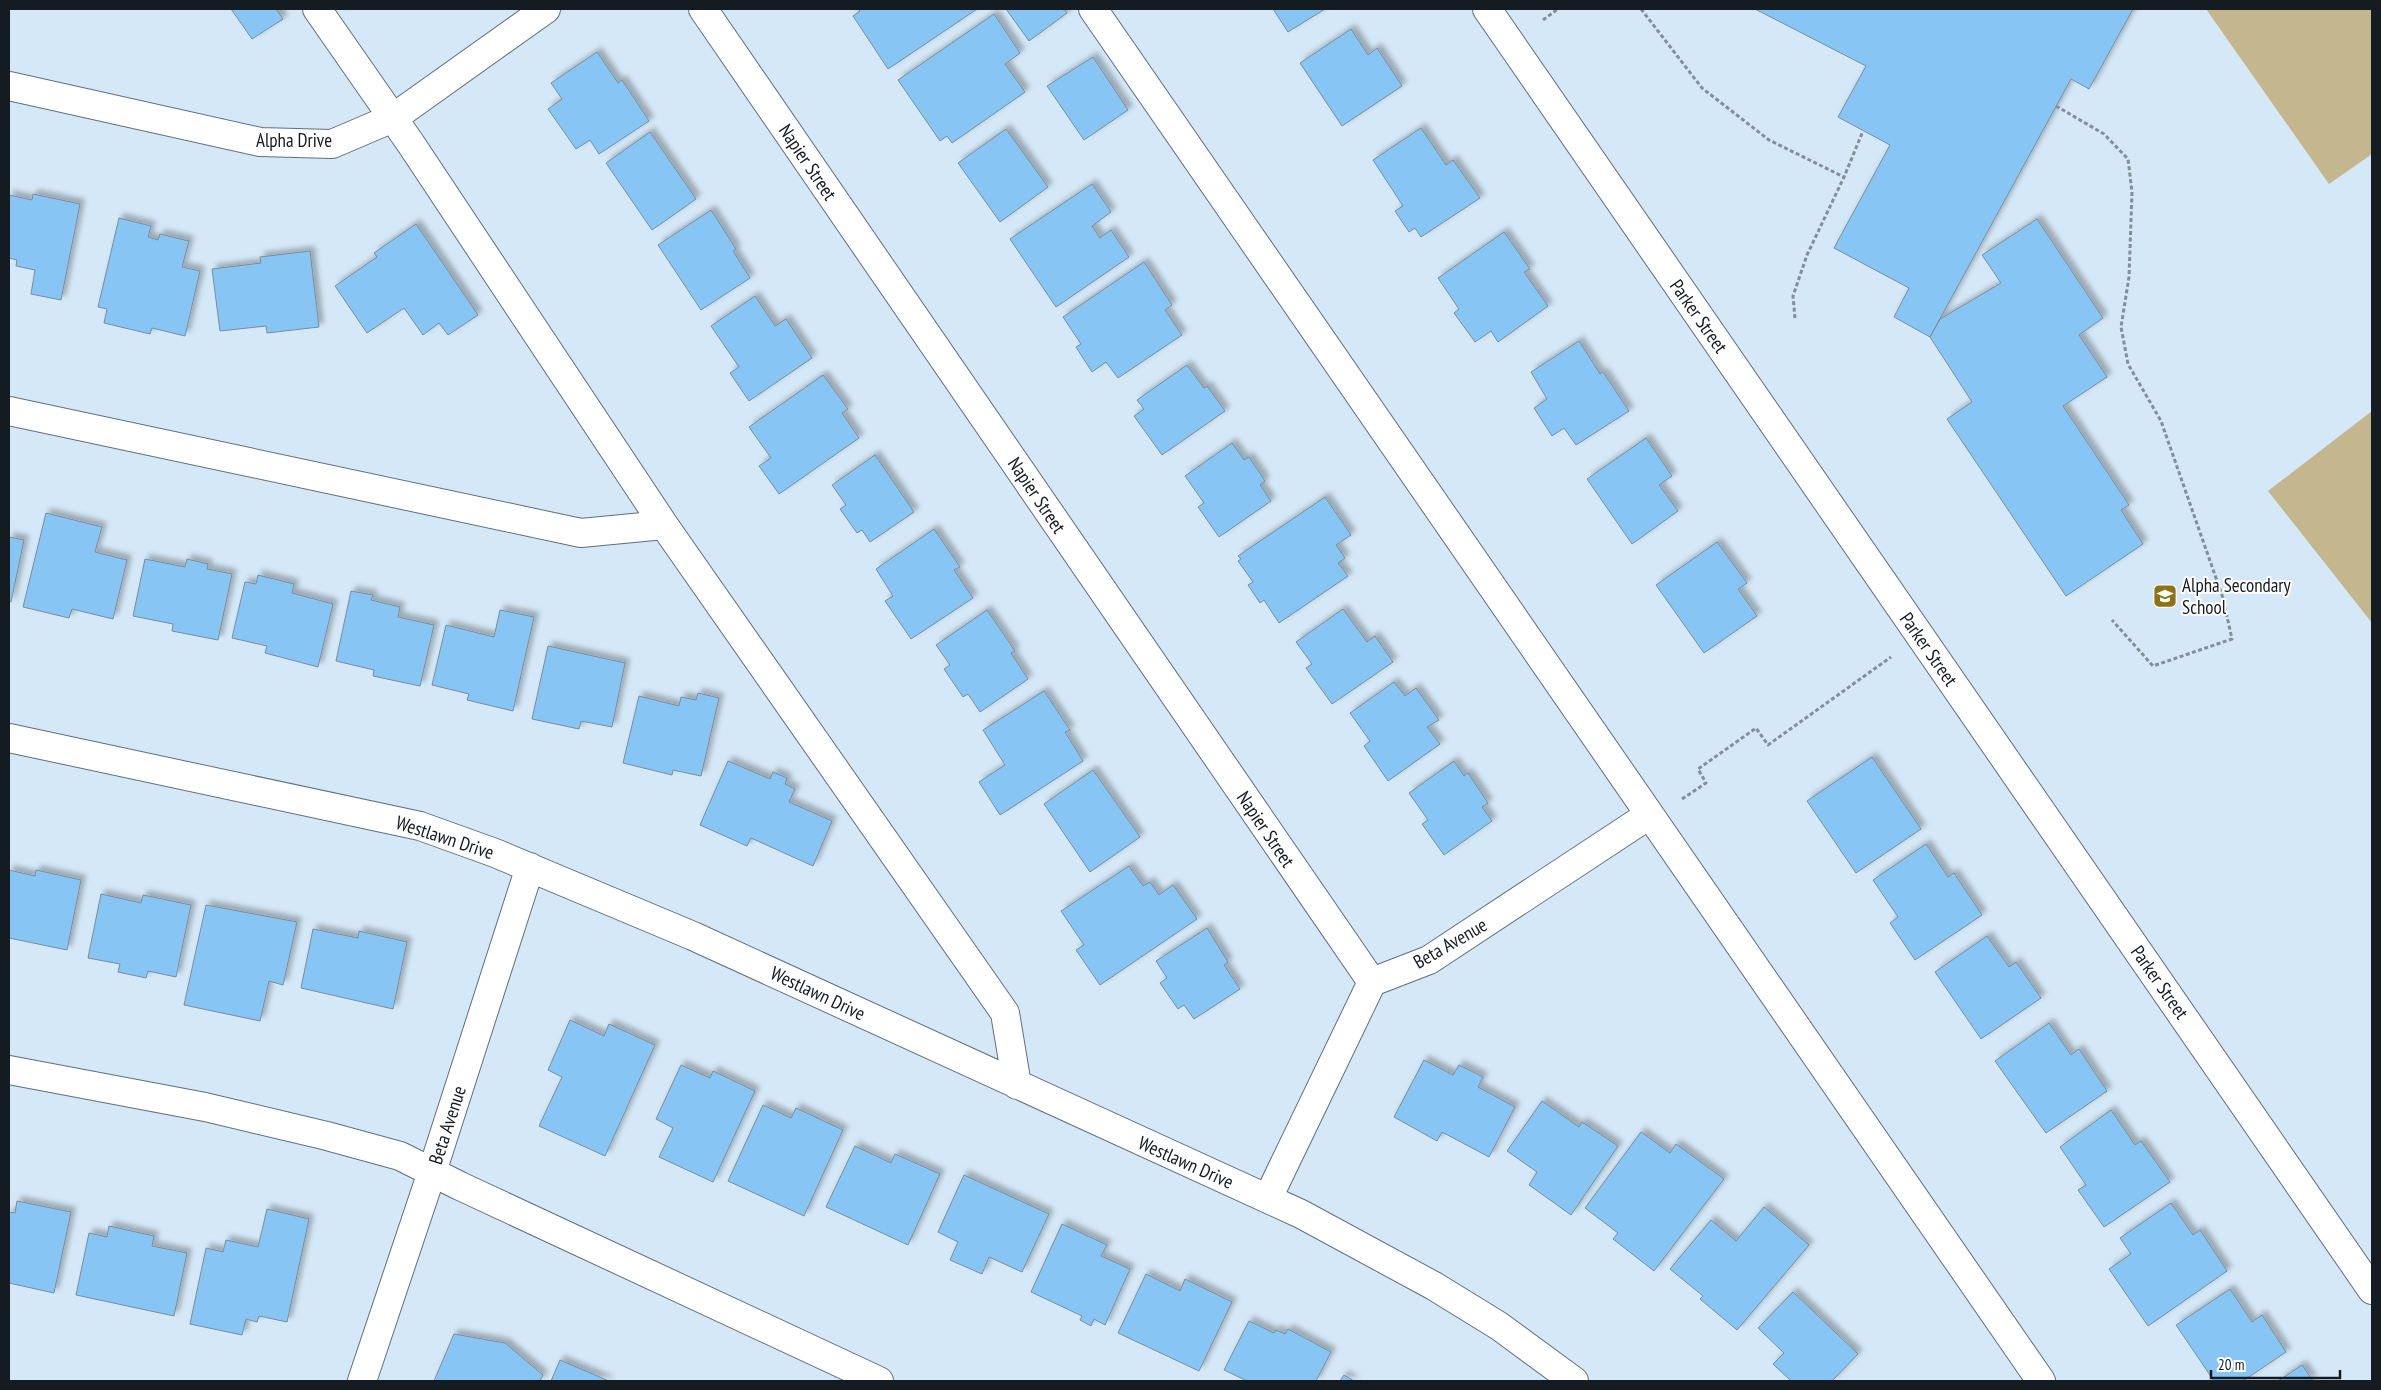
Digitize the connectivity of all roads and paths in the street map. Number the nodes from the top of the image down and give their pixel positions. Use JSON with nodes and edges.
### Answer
{"nodes":[{"id":1,"x":317,"y":9,"type":"edge"},
{"id":2,"x":546,"y":9,"type":"edge"},
{"id":3,"x":703,"y":9,"type":"edge"},
{"id":4,"x":1093,"y":9,"type":"edge"},
{"id":5,"x":1487,"y":9,"type":"edge"},
{"id":6,"x":1558,"y":9,"type":"edge"},
{"id":7,"x":1641,"y":9,"type":"edge"},
{"id":8,"x":1543,"y":20,"type":"dead end"},
{"id":9,"x":9,"y":86,"type":"edge"},
{"id":10,"x":2056,"y":106,"type":"dead end"},
{"id":11,"x":393,"y":118,"type":"junction"},
{"id":12,"x":1864,"y":131,"type":"dead end"},
{"id":13,"x":1844,"y":177,"type":"junction"},
{"id":14,"x":1795,"y":318,"type":"dead end"},
{"id":15,"x":9,"y":411,"type":"edge"},
{"id":16,"x":664,"y":525,"type":"junction"},
{"id":17,"x":2112,"y":620,"type":"dead end"},
{"id":18,"x":1894,"y":655,"type":"dead end"},
{"id":19,"x":9,"y":738,"type":"edge"},
{"id":20,"x":1678,"y":802,"type":"dead end"},
{"id":21,"x":1649,"y":815,"type":"junction"},
{"id":22,"x":530,"y":867,"type":"junction"},
{"id":23,"x":1372,"y":982,"type":"junction"},
{"id":24,"x":9,"y":1070,"type":"edge"},
{"id":25,"x":1017,"y":1085,"type":"junction"},
{"id":26,"x":432,"y":1172,"type":"junction"},
{"id":27,"x":1268,"y":1198,"type":"junction"},
{"id":28,"x":2372,"y":1290,"type":"edge"},
{"id":29,"x":362,"y":1381,"type":"edge"},
{"id":30,"x":879,"y":1381,"type":"edge"},
{"id":31,"x":1574,"y":1381,"type":"edge"},
{"id":32,"x":2040,"y":1381,"type":"edge"}],
"edges":[{"from":1,"to":11,"type":"street"},
{"from":2,"to":11,"type":"street","name":"Alpha Drive"},
{"from":3,"to":23,"type":"street","name":"Napier Street"},
{"from":4,"to":21,"type":"street"},
{"from":5,"to":28,"type":"street","name":"Parker Street"},
{"from":6,"to":8,"type":"path"},
{"from":7,"to":13,"type":"path"},
{"from":9,"to":11,"type":"street","name":"Alpha Drive"},
{"from":10,"to":17,"type":"path"},
{"from":11,"to":16,"type":"street"},
{"from":12,"to":13,"type":"path"},
{"from":13,"to":14,"type":"path"},
{"from":15,"to":16,"type":"street"},
{"from":16,"to":25,"type":"street"},
{"from":18,"to":20,"type":"path"},
{"from":19,"to":22,"type":"street","name":"Westlawn Drive"},
{"from":21,"to":23,"type":"street","name":"Beta Avenue"},
{"from":21,"to":32,"type":"street"},
{"from":22,"to":25,"type":"street","name":"Westlawn Drive"},
{"from":22,"to":26,"type":"street","name":"Beta Avenue"},
{"from":23,"to":27,"type":"street"},
{"from":24,"to":26,"type":"street"},
{"from":25,"to":27,"type":"street","name":"Westlawn Drive"},
{"from":26,"to":29,"type":"street","name":"Beta Avenue"},
{"from":26,"to":30,"type":"street"},
{"from":27,"to":31,"type":"street","name":"Westlawn Drive"}]}
